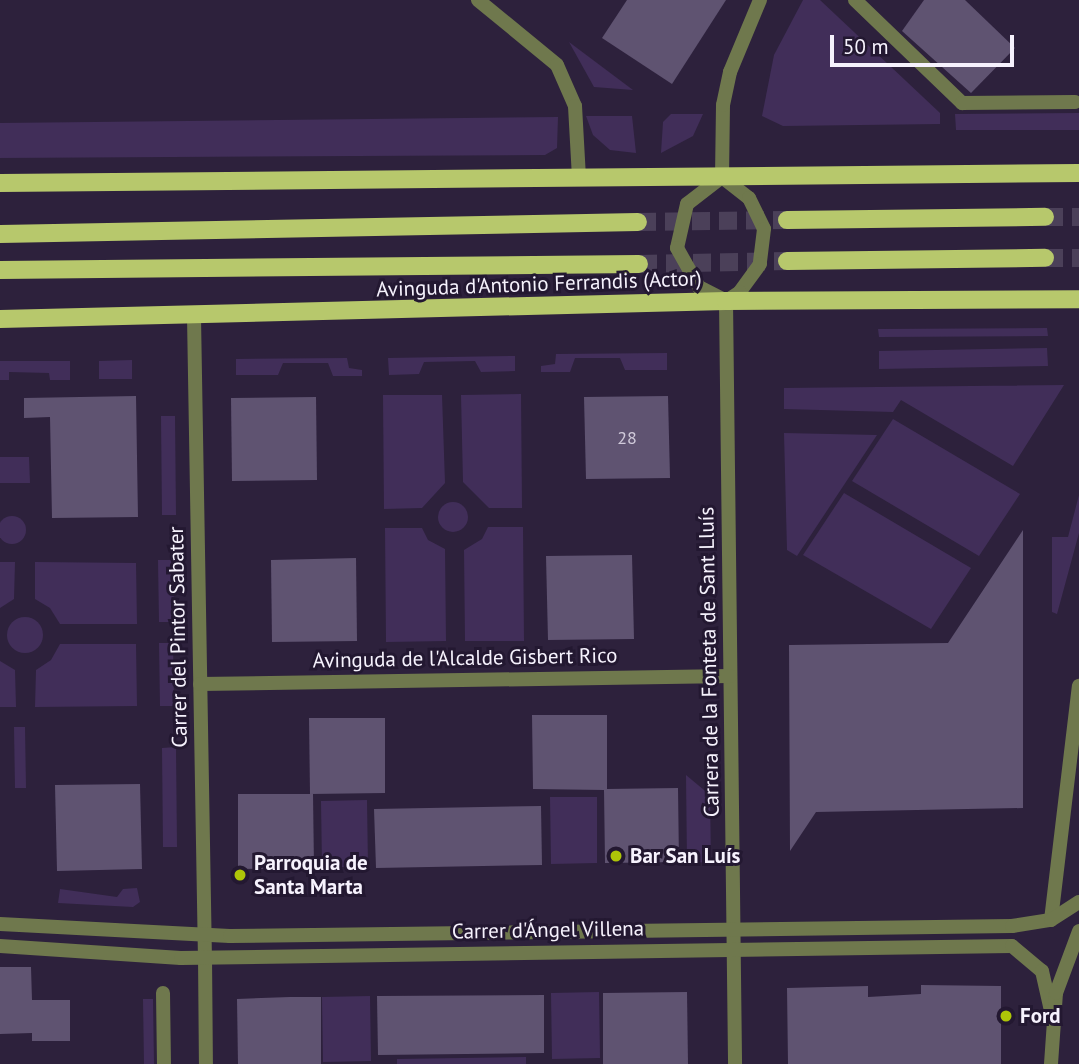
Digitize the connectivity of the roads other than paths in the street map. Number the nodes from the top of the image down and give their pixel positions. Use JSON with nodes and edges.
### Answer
{"nodes":[{"id":1,"x":478,"y":0,"type":"edge"},
{"id":2,"x":761,"y":0,"type":"edge"},
{"id":3,"x":855,"y":0,"type":"edge"},
{"id":4,"x":1075,"y":102,"type":"dead end"},
{"id":5,"x":1079,"y":173,"type":"edge"},
{"id":6,"x":579,"y":177,"type":"junction"},
{"id":7,"x":722,"y":177,"type":"junction"},
{"id":8,"x":0,"y":183,"type":"edge"},
{"id":9,"x":1045,"y":217,"type":"tunnel mouth"},
{"id":10,"x":787,"y":220,"type":"tunnel mouth"},
{"id":11,"x":638,"y":222,"type":"tunnel mouth"},
{"id":12,"x":0,"y":234,"type":"edge"},
{"id":13,"x":1045,"y":258,"type":"tunnel mouth"},
{"id":14,"x":787,"y":261,"type":"tunnel mouth"},
{"id":15,"x":639,"y":264,"type":"tunnel mouth"},
{"id":16,"x":0,"y":270,"type":"edge"},
{"id":17,"x":1079,"y":299,"type":"edge"},
{"id":18,"x":726,"y":301,"type":"junction"},
{"id":19,"x":194,"y":317,"type":"junction"},
{"id":20,"x":0,"y":319,"type":"edge"},
{"id":21,"x":730,"y":676,"type":"junction"},
{"id":22,"x":200,"y":684,"type":"junction"},
{"id":23,"x":1079,"y":686,"type":"edge"},
{"id":24,"x":1079,"y":902,"type":"edge"},
{"id":25,"x":1051,"y":920,"type":"junction"},
{"id":26,"x":0,"y":924,"type":"edge"},
{"id":27,"x":733,"y":926,"type":"junction"},
{"id":28,"x":1079,"y":931,"type":"edge"},
{"id":29,"x":205,"y":936,"type":"junction"},
{"id":30,"x":0,"y":946,"type":"edge"},
{"id":31,"x":734,"y":949,"type":"junction"},
{"id":32,"x":205,"y":957,"type":"junction"},
{"id":33,"x":163,"y":993,"type":"dead end"},
{"id":34,"x":1052,"y":1015,"type":"junction"},
{"id":35,"x":163,"y":1064,"type":"edge"},
{"id":36,"x":206,"y":1064,"type":"edge"},
{"id":37,"x":735,"y":1064,"type":"edge"},
{"id":38,"x":1051,"y":1064,"type":"edge"}],
"edges":[{"from":1,"to":6,"type":"street"},
{"from":2,"to":7,"type":"street"},
{"from":3,"to":4,"type":"street"},
{"from":5,"to":7,"type":"main road"},
{"from":6,"to":7,"type":"main road"},
{"from":6,"to":8,"type":"main road"},
{"from":7,"to":18,"type":"street"},
{"from":7,"to":18,"type":"street"},
{"from":9,"to":10,"type":"main road"},
{"from":11,"to":12,"type":"main road"},
{"from":13,"to":14,"type":"main road"},
{"from":15,"to":16,"type":"main road","name":"Avinguda d'Antonio Ferrandis (Actor)"},
{"from":17,"to":18,"type":"main road","name":"Avinguda d'Antonio Ferrandis (Actor)"},
{"from":18,"to":19,"type":"main road","name":"Avinguda d'Antonio Ferrandis (Actor)"},
{"from":18,"to":21,"type":"street","name":"Carrera de la Fonteta de Sant Lluís"},
{"from":19,"to":20,"type":"main road","name":"Avinguda d'Antonio Ferrandis (Actor)"},
{"from":19,"to":22,"type":"street","name":"Carrer del Pintor Sabater"},
{"from":21,"to":22,"type":"street","name":"Avinguda de l'Alcalde Gisbert Rico"},
{"from":21,"to":27,"type":"street","name":"Carrera de la Fonteta de Sant Lluís"},
{"from":22,"to":29,"type":"street","name":"Carrer del Pintor Sabater"},
{"from":23,"to":25,"type":"street"},
{"from":24,"to":25,"type":"street","name":"Carrer d'Ángel Villena"},
{"from":25,"to":27,"type":"street","name":"Carrer d'Ángel Villena"},
{"from":26,"to":29,"type":"street","name":"Carrer d'Ángel Villena"},
{"from":27,"to":29,"type":"street","name":"Carrer d'Ángel Villena"},
{"from":27,"to":31,"type":"street","name":"Carrera de la Fonteta de Sant Lluís"},
{"from":28,"to":34,"type":"street"},
{"from":29,"to":32,"type":"street","name":"Carrer del Pintor Sabater"},
{"from":30,"to":32,"type":"street","name":"Carrer d'Ángel Villena"},
{"from":31,"to":32,"type":"street","name":"Carrer d'Ángel Villena"},
{"from":31,"to":34,"type":"street","name":"Carrer d'Ángel Villena"},
{"from":31,"to":37,"type":"street","name":"Carrera de la Fonteta de Sant Lluís"},
{"from":32,"to":36,"type":"street","name":"Carrer del Pintor Sabater"},
{"from":33,"to":35,"type":"street"},
{"from":34,"to":38,"type":"street"}]}
